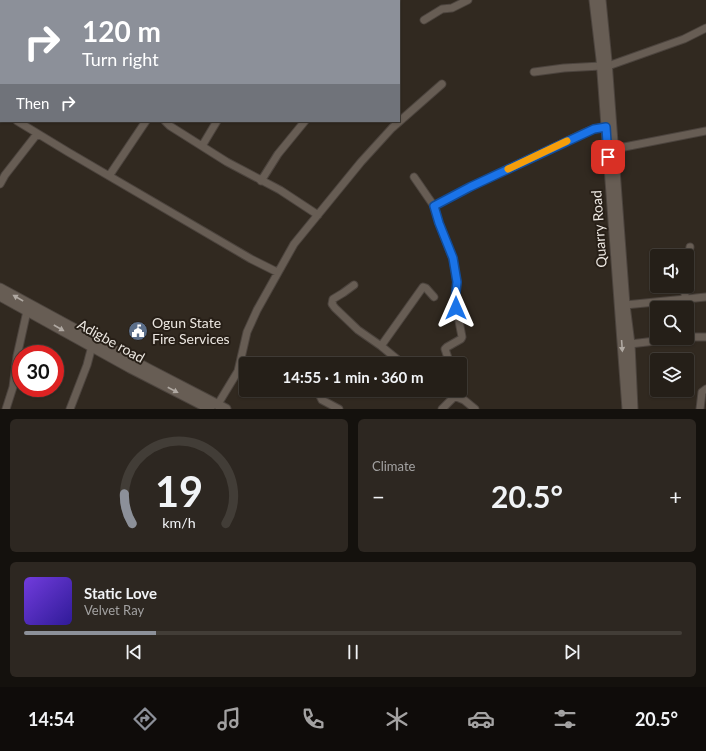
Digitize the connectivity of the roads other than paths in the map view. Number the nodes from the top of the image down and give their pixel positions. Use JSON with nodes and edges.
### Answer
{"nodes":[{"id":1,"x":468,"y":0,"type":"edge"},
{"id":2,"x":594,"y":0,"type":"edge"},
{"id":3,"x":601,"y":0,"type":"edge"},
{"id":4,"x":424,"y":20,"type":"dead end"},
{"id":5,"x":706,"y":28,"type":"edge"},
{"id":6,"x":604,"y":66,"type":"junction"},
{"id":7,"x":534,"y":72,"type":"dead end"},
{"id":8,"x":442,"y":84,"type":"dead end"},
{"id":9,"x":400,"y":121,"type":"edge"},
{"id":10,"x":19,"y":122,"type":"edge"},
{"id":11,"x":145,"y":122,"type":"edge"},
{"id":12,"x":166,"y":122,"type":"edge"},
{"id":13,"x":216,"y":122,"type":"edge"},
{"id":14,"x":304,"y":122,"type":"edge"},
{"id":15,"x":399,"y":122,"type":"edge"},
{"id":16,"x":606,"y":127,"type":"junction"},
{"id":17,"x":706,"y":131,"type":"edge"},
{"id":18,"x":37,"y":134,"type":"junction"},
{"id":19,"x":202,"y":146,"type":"junction"},
{"id":20,"x":614,"y":149,"type":"junction"},
{"id":21,"x":109,"y":176,"type":"junction"},
{"id":22,"x":414,"y":177,"type":"dead end"},
{"id":23,"x":261,"y":181,"type":"junction"},
{"id":24,"x":0,"y":184,"type":"edge"},
{"id":25,"x":434,"y":206,"type":"junction"},
{"id":26,"x":318,"y":215,"type":"junction"},
{"id":27,"x":690,"y":246,"type":"dead end"},
{"id":28,"x":690,"y":249,"type":"edge"},
{"id":29,"x":277,"y":272,"type":"junction"},
{"id":30,"x":354,"y":285,"type":"dead end"},
{"id":31,"x":0,"y":288,"type":"edge"},
{"id":32,"x":685,"y":293,"type":"edge"},
{"id":33,"x":0,"y":296,"type":"edge"},
{"id":34,"x":434,"y":297,"type":"dead end"},
{"id":35,"x":706,"y":297,"type":"edge"},
{"id":36,"x":685,"y":299,"type":"junction"},
{"id":37,"x":625,"y":305,"type":"junction"},
{"id":38,"x":27,"y":311,"type":"junction"},
{"id":39,"x":694,"y":337,"type":"edge"},
{"id":40,"x":706,"y":337,"type":"edge"},
{"id":41,"x":650,"y":342,"type":"edge"},
{"id":42,"x":630,"y":344,"type":"junction"},
{"id":43,"x":92,"y":346,"type":"junction"},
{"id":44,"x":381,"y":346,"type":"junction"},
{"id":45,"x":394,"y":357,"type":"edge"},
{"id":46,"x":448,"y":357,"type":"edge"},
{"id":47,"x":706,"y":389,"type":"edge"},
{"id":48,"x":320,"y":397,"type":"edge"},
{"id":49,"x":452,"y":397,"type":"edge"},
{"id":50,"x":460,"y":397,"type":"edge"},
{"id":51,"x":218,"y":404,"type":"junction"},
{"id":52,"x":6,"y":409,"type":"edge"},
{"id":53,"x":71,"y":409,"type":"edge"},
{"id":54,"x":210,"y":409,"type":"edge"},
{"id":55,"x":226,"y":409,"type":"edge"},
{"id":56,"x":339,"y":409,"type":"edge"},
{"id":57,"x":442,"y":409,"type":"edge"},
{"id":58,"x":475,"y":409,"type":"edge"},
{"id":59,"x":627,"y":409,"type":"edge"},
{"id":60,"x":633,"y":409,"type":"edge"},
{"id":61,"x":700,"y":409,"type":"edge"}],
"edges":[{"from":1,"to":4,"type":"street"},
{"from":2,"to":6,"type":"main road","name":"Quarry Road"},
{"from":3,"to":6,"type":"main road","name":"Quarry Road"},
{"from":5,"to":6,"type":"street"},
{"from":6,"to":7,"type":"street"},
{"from":6,"to":16,"type":"main road","name":"Quarry Road"},
{"from":6,"to":20,"type":"main road","name":"Quarry Road"},
{"from":8,"to":9,"type":"street"},
{"from":10,"to":18,"type":"street"},
{"from":11,"to":21,"type":"street"},
{"from":12,"to":19,"type":"street"},
{"from":13,"to":19,"type":"street"},
{"from":14,"to":23,"type":"street"},
{"from":15,"to":26,"type":"street"},
{"from":16,"to":25,"type":"street"},
{"from":16,"to":59,"type":"main road","name":"Quarry Road","one_way":true},
{"from":17,"to":20,"type":"street"},
{"from":18,"to":21,"type":"street"},
{"from":18,"to":24,"type":"street"},
{"from":19,"to":23,"type":"street"},
{"from":20,"to":37,"type":"main road","name":"Quarry Road"},
{"from":21,"to":29,"type":"street"},
{"from":22,"to":25,"type":"street"},
{"from":23,"to":26,"type":"street"},
{"from":25,"to":46,"type":"street"},
{"from":26,"to":29,"type":"street"},
{"from":27,"to":28,"type":"street"},
{"from":29,"to":51,"type":"street"},
{"from":30,"to":44,"type":"street"},
{"from":51,"to":31,"type":"main road","name":"Adigbe road","one_way":true},
{"from":32,"to":36,"type":"street"},
{"from":33,"to":38,"type":"main road","name":"Adigbe road"},
{"from":34,"to":44,"type":"street"},
{"from":35,"to":36,"type":"street"},
{"from":36,"to":37,"type":"street"},
{"from":37,"to":42,"type":"main road","name":"Quarry Road"},
{"from":38,"to":43,"type":"main road","name":"Adigbe road","one_way":true},
{"from":38,"to":52,"type":"street"},
{"from":39,"to":40,"type":"street"},
{"from":41,"to":42,"type":"street"},
{"from":42,"to":60,"type":"main road","name":"Quarry Road"},
{"from":43,"to":53,"type":"street"},
{"from":43,"to":54,"type":"main road","name":"Adigbe road","one_way":true},
{"from":44,"to":45,"type":"street"},
{"from":47,"to":61,"type":"street"},
{"from":48,"to":56,"type":"street"},
{"from":49,"to":57,"type":"street"},
{"from":50,"to":58,"type":"street"},
{"from":51,"to":55,"type":"main road","name":"Adigbe road"}]}
